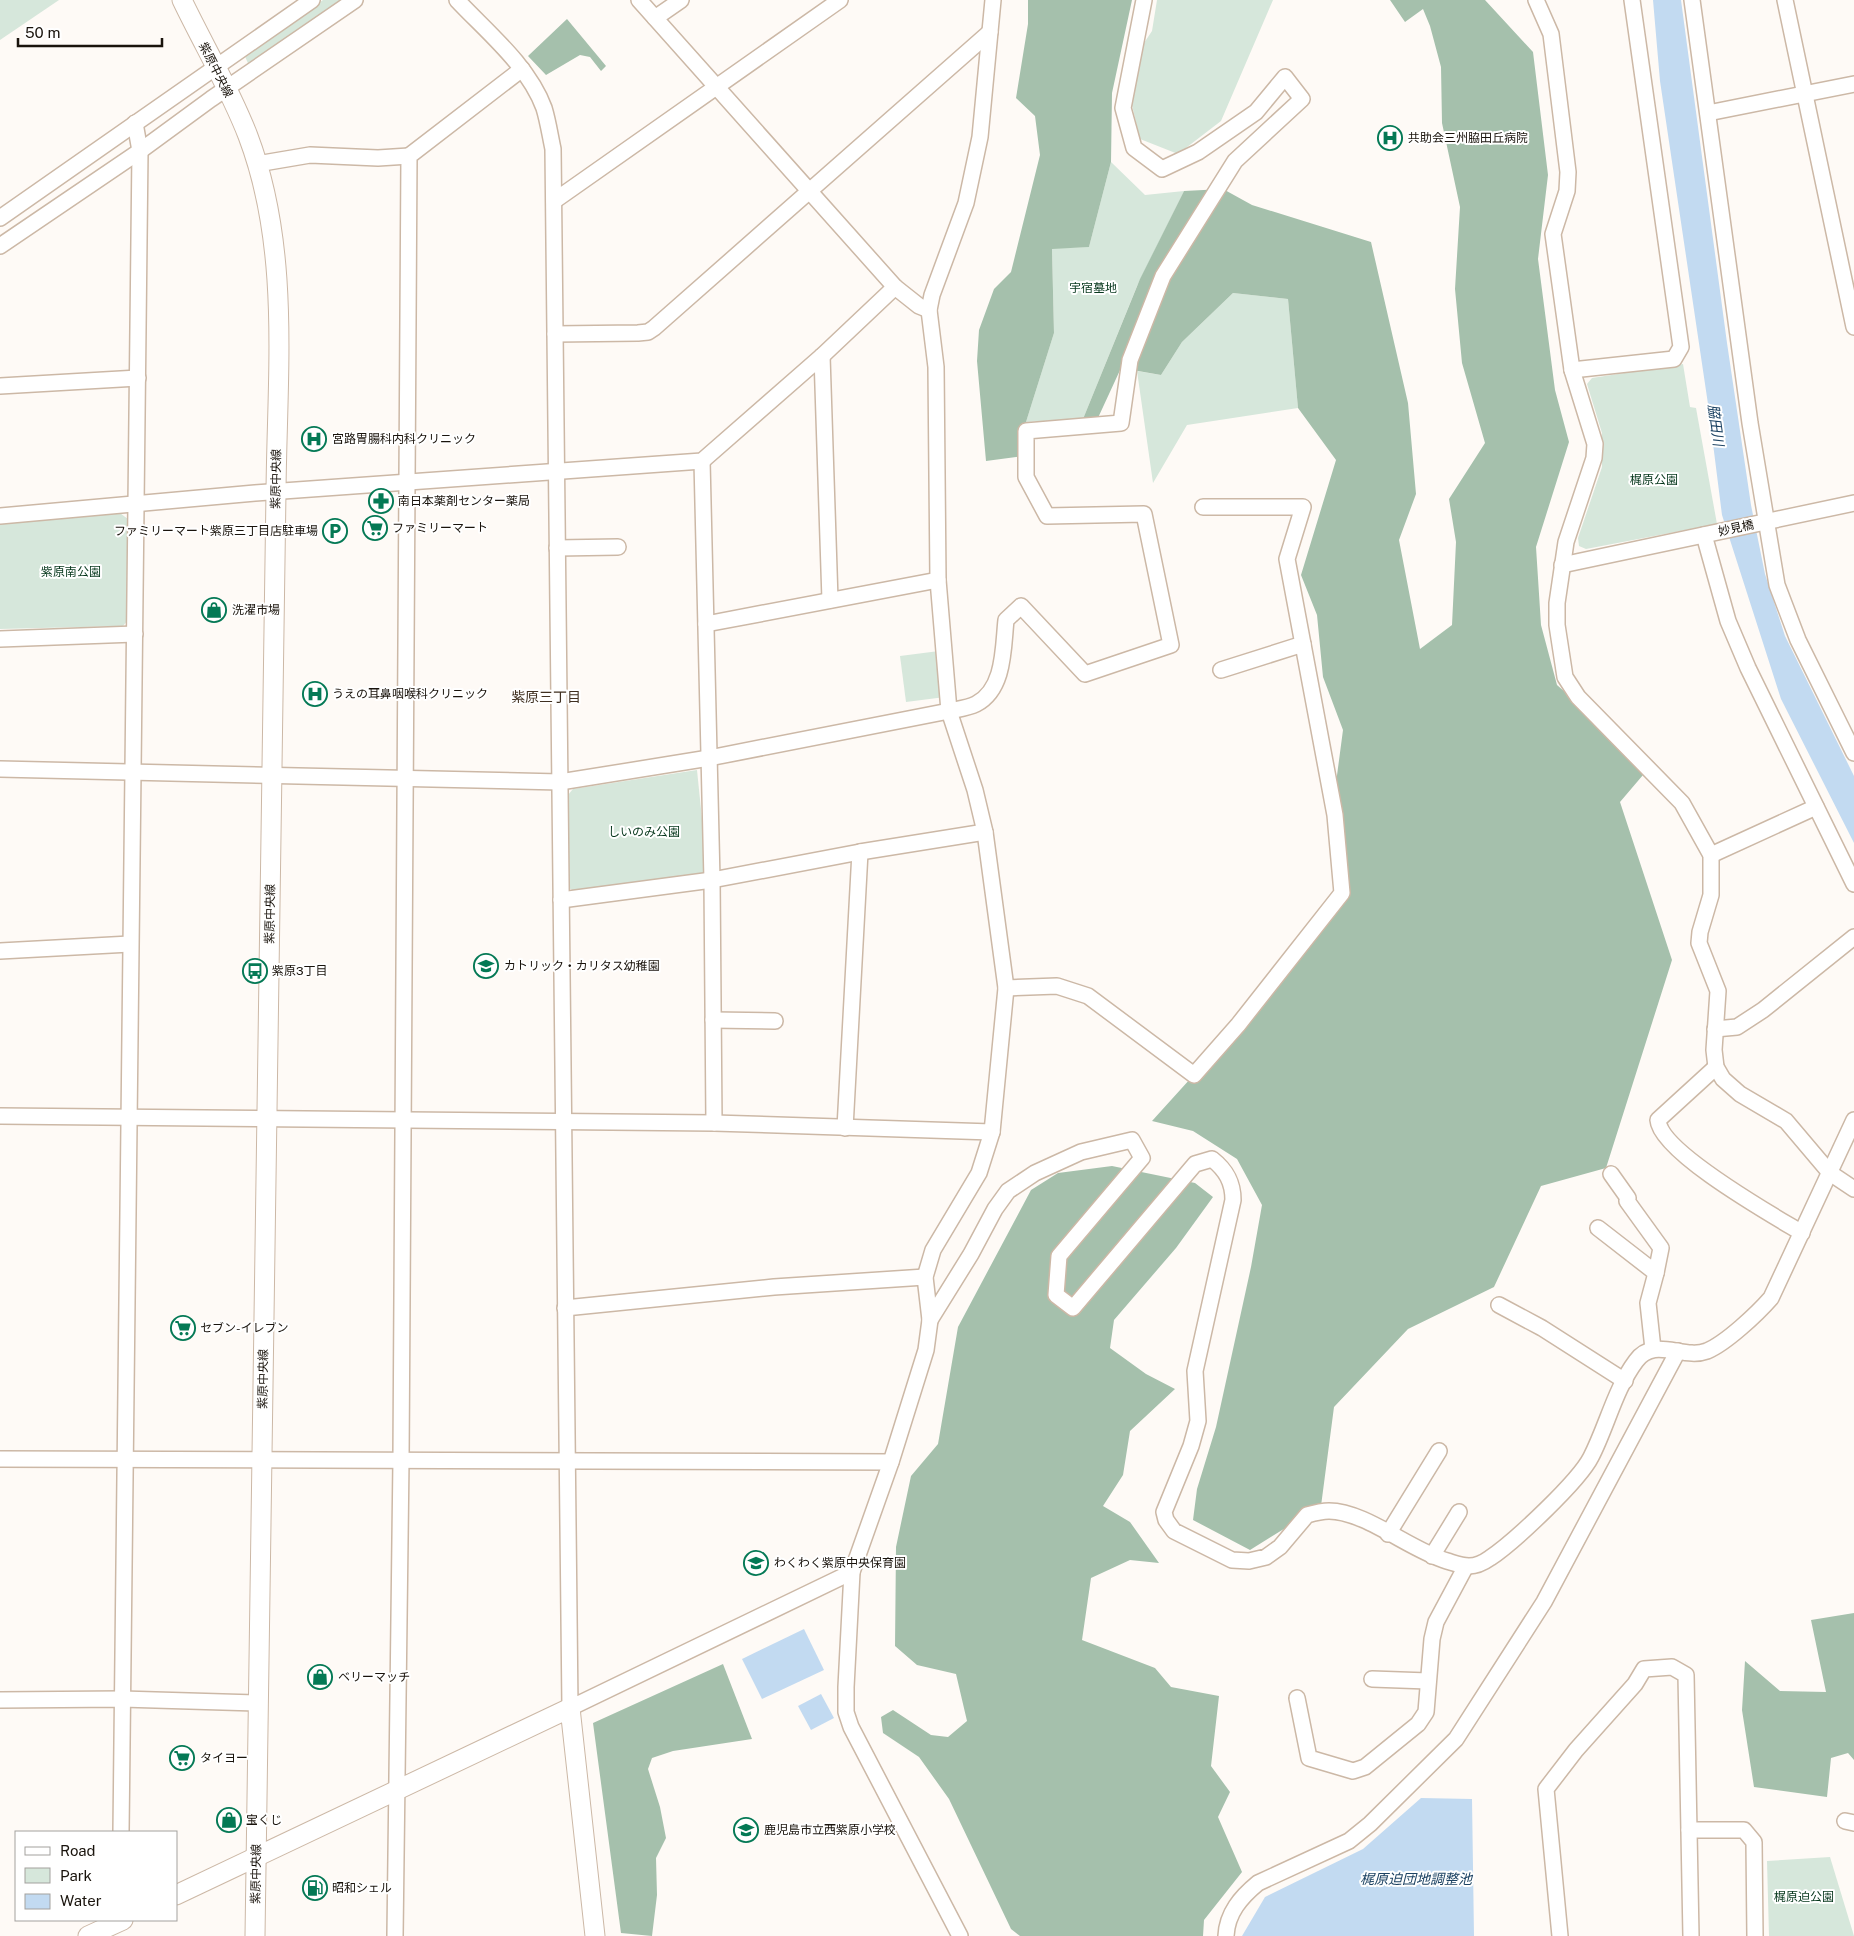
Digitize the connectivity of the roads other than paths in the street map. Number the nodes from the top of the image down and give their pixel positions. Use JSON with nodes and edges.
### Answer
{"nodes":[{"id":1,"x":182,"y":0,"type":"edge"},
{"id":2,"x":312,"y":0,"type":"edge"},
{"id":3,"x":355,"y":0,"type":"edge"},
{"id":4,"x":457,"y":0,"type":"edge"},
{"id":5,"x":639,"y":0,"type":"edge"},
{"id":6,"x":681,"y":0,"type":"edge"},
{"id":7,"x":840,"y":0,"type":"edge"},
{"id":8,"x":993,"y":0,"type":"edge"},
{"id":9,"x":1144,"y":0,"type":"edge"},
{"id":10,"x":1536,"y":0,"type":"edge"},
{"id":11,"x":1632,"y":0,"type":"edge"},
{"id":12,"x":1692,"y":0,"type":"edge"},
{"id":13,"x":1785,"y":0,"type":"edge"},
{"id":14,"x":655,"y":18,"type":"junction"},
{"id":15,"x":990,"y":32,"type":"junction"},
{"id":16,"x":214,"y":68,"type":"junction"},
{"id":17,"x":522,"y":69,"type":"junction"},
{"id":18,"x":1854,"y":84,"type":"edge"},
{"id":19,"x":716,"y":86,"type":"junction"},
{"id":20,"x":226,"y":89,"type":"junction"},
{"id":21,"x":1805,"y":94,"type":"junction"},
{"id":22,"x":1708,"y":113,"type":"junction"},
{"id":23,"x":135,"y":123,"type":"junction"},
{"id":24,"x":140,"y":151,"type":"junction"},
{"id":25,"x":409,"y":156,"type":"junction"},
{"id":26,"x":257,"y":164,"type":"junction"},
{"id":27,"x":810,"y":190,"type":"junction"},
{"id":28,"x":554,"y":201,"type":"junction"},
{"id":29,"x":0,"y":218,"type":"edge"},
{"id":30,"x":4,"y":238,"type":"edge"},
{"id":31,"x":895,"y":287,"type":"junction"},
{"id":32,"x":929,"y":310,"type":"junction"},
{"id":33,"x":1854,"y":327,"type":"edge"},
{"id":34,"x":555,"y":334,"type":"junction"},
{"id":35,"x":822,"y":356,"type":"junction"},
{"id":36,"x":1572,"y":370,"type":"junction"},
{"id":37,"x":138,"y":378,"type":"junction"},
{"id":38,"x":0,"y":386,"type":"edge"},
{"id":39,"x":702,"y":461,"type":"junction"},
{"id":40,"x":556,"y":472,"type":"junction"},
{"id":41,"x":408,"y":483,"type":"junction"},
{"id":42,"x":276,"y":492,"type":"junction"},
{"id":43,"x":136,"y":503,"type":"junction"},
{"id":44,"x":1854,"y":503,"type":"edge"},
{"id":45,"x":1203,"y":507,"type":"dead end"},
{"id":46,"x":0,"y":516,"type":"edge"},
{"id":47,"x":1763,"y":522,"type":"junction"},
{"id":48,"x":1708,"y":534,"type":"junction"},
{"id":49,"x":618,"y":547,"type":"dead end"},
{"id":50,"x":557,"y":548,"type":"junction"},
{"id":51,"x":1562,"y":565,"type":"junction"},
{"id":52,"x":938,"y":580,"type":"junction"},
{"id":53,"x":830,"y":600,"type":"junction"},
{"id":54,"x":706,"y":624,"type":"junction"},
{"id":55,"x":135,"y":634,"type":"junction"},
{"id":56,"x":0,"y":639,"type":"edge"},
{"id":57,"x":1303,"y":644,"type":"junction"},
{"id":58,"x":1221,"y":670,"type":"dead end"},
{"id":59,"x":949,"y":711,"type":"junction"},
{"id":60,"x":1854,"y":753,"type":"edge"},
{"id":61,"x":709,"y":758,"type":"junction"},
{"id":62,"x":0,"y":769,"type":"edge"},
{"id":63,"x":133,"y":772,"type":"junction"},
{"id":64,"x":272,"y":776,"type":"junction"},
{"id":65,"x":405,"y":777,"type":"junction"},
{"id":66,"x":560,"y":782,"type":"junction"},
{"id":67,"x":1816,"y":807,"type":"junction"},
{"id":68,"x":985,"y":832,"type":"junction"},
{"id":69,"x":860,"y":852,"type":"junction"},
{"id":70,"x":1711,"y":855,"type":"junction"},
{"id":71,"x":712,"y":880,"type":"junction"},
{"id":72,"x":1854,"y":884,"type":"edge"},
{"id":73,"x":561,"y":900,"type":"junction"},
{"id":74,"x":1854,"y":937,"type":"edge"},
{"id":75,"x":130,"y":944,"type":"junction"},
{"id":76,"x":0,"y":951,"type":"edge"},
{"id":77,"x":1006,"y":988,"type":"junction"},
{"id":78,"x":713,"y":1020,"type":"junction"},
{"id":79,"x":775,"y":1021,"type":"dead end"},
{"id":80,"x":1715,"y":1029,"type":"junction"},
{"id":81,"x":1716,"y":1067,"type":"junction"},
{"id":82,"x":0,"y":1116,"type":"edge"},
{"id":83,"x":131,"y":1117,"type":"junction"},
{"id":84,"x":267,"y":1118,"type":"junction"},
{"id":85,"x":402,"y":1120,"type":"junction"},
{"id":86,"x":1854,"y":1120,"type":"edge"},
{"id":87,"x":562,"y":1123,"type":"junction"},
{"id":88,"x":714,"y":1123,"type":"junction"},
{"id":89,"x":844,"y":1128,"type":"junction"},
{"id":90,"x":992,"y":1132,"type":"junction"},
{"id":91,"x":1830,"y":1172,"type":"junction"},
{"id":92,"x":1611,"y":1174,"type":"dead end"},
{"id":93,"x":1854,"y":1189,"type":"edge"},
{"id":94,"x":1598,"y":1228,"type":"dead end"},
{"id":95,"x":1802,"y":1233,"type":"junction"},
{"id":96,"x":1656,"y":1273,"type":"junction"},
{"id":97,"x":925,"y":1277,"type":"junction"},
{"id":98,"x":1499,"y":1305,"type":"dead end"},
{"id":99,"x":565,"y":1308,"type":"junction"},
{"id":100,"x":930,"y":1320,"type":"junction"},
{"id":101,"x":1653,"y":1349,"type":"junction"},
{"id":102,"x":1678,"y":1351,"type":"junction"},
{"id":103,"x":1625,"y":1381,"type":"junction"},
{"id":104,"x":1439,"y":1451,"type":"dead end"},
{"id":105,"x":0,"y":1459,"type":"edge"},
{"id":106,"x":124,"y":1459,"type":"junction"},
{"id":107,"x":262,"y":1459,"type":"junction"},
{"id":108,"x":401,"y":1460,"type":"junction"},
{"id":109,"x":568,"y":1461,"type":"junction"},
{"id":110,"x":891,"y":1462,"type":"junction"},
{"id":111,"x":1460,"y":1512,"type":"dead end"},
{"id":112,"x":1388,"y":1534,"type":"junction"},
{"id":113,"x":1432,"y":1556,"type":"junction"},
{"id":114,"x":1466,"y":1566,"type":"junction"},
{"id":115,"x":852,"y":1572,"type":"junction"},
{"id":116,"x":1372,"y":1680,"type":"dead end"},
{"id":117,"x":1428,"y":1681,"type":"junction"},
{"id":118,"x":1297,"y":1698,"type":"dead end"},
{"id":119,"x":122,"y":1699,"type":"junction"},
{"id":120,"x":0,"y":1700,"type":"edge"},
{"id":121,"x":258,"y":1703,"type":"junction"},
{"id":122,"x":570,"y":1708,"type":"junction"},
{"id":123,"x":397,"y":1790,"type":"junction"},
{"id":124,"x":1689,"y":1830,"type":"junction"},
{"id":125,"x":121,"y":1831,"type":"edge"},
{"id":126,"x":256,"y":1856,"type":"junction"},
{"id":127,"x":178,"y":1894,"type":"edge"},
{"id":128,"x":121,"y":1924,"type":"edge"},
{"id":129,"x":88,"y":1936,"type":"edge"},
{"id":130,"x":255,"y":1936,"type":"edge"},
{"id":131,"x":395,"y":1936,"type":"edge"},
{"id":132,"x":595,"y":1936,"type":"edge"},
{"id":133,"x":960,"y":1936,"type":"edge"},
{"id":134,"x":1226,"y":1936,"type":"edge"},
{"id":135,"x":1560,"y":1936,"type":"edge"},
{"id":136,"x":1691,"y":1936,"type":"edge"},
{"id":137,"x":1755,"y":1936,"type":"edge"}],
"edges":[{"from":1,"to":16,"type":"street","name":"紫原中央線"},
{"from":2,"to":16,"type":"street"},
{"from":3,"to":20,"type":"street"},
{"from":4,"to":17,"type":"street"},
{"from":5,"to":14,"type":"street"},
{"from":6,"to":14,"type":"street"},
{"from":7,"to":19,"type":"street"},
{"from":8,"to":15,"type":"street"},
{"from":9,"to":59,"type":"street"},
{"from":10,"to":36,"type":"street"},
{"from":11,"to":36,"type":"street"},
{"from":12,"to":22,"type":"street"},
{"from":13,"to":21,"type":"street"},
{"from":14,"to":19,"type":"street"},
{"from":15,"to":27,"type":"street"},
{"from":15,"to":32,"type":"street"},
{"from":16,"to":20,"type":"street","name":"紫原中央線"},
{"from":16,"to":23,"type":"street"},
{"from":17,"to":25,"type":"street"},
{"from":17,"to":28,"type":"street"},
{"from":18,"to":21,"type":"street"},
{"from":19,"to":27,"type":"street"},
{"from":19,"to":28,"type":"street"},
{"from":20,"to":24,"type":"street"},
{"from":20,"to":26,"type":"street","name":"紫原中央線"},
{"from":21,"to":22,"type":"street"},
{"from":21,"to":33,"type":"street"},
{"from":22,"to":47,"type":"street"},
{"from":23,"to":24,"type":"street"},
{"from":23,"to":29,"type":"street"},
{"from":24,"to":30,"type":"street"},
{"from":24,"to":37,"type":"street"},
{"from":25,"to":26,"type":"street"},
{"from":25,"to":41,"type":"street"},
{"from":26,"to":42,"type":"street","name":"紫原中央線"},
{"from":27,"to":31,"type":"street"},
{"from":27,"to":34,"type":"street"},
{"from":28,"to":34,"type":"street"},
{"from":31,"to":32,"type":"street"},
{"from":31,"to":35,"type":"street"},
{"from":32,"to":52,"type":"street"},
{"from":34,"to":40,"type":"street"},
{"from":35,"to":39,"type":"street"},
{"from":35,"to":53,"type":"street"},
{"from":36,"to":51,"type":"street"},
{"from":37,"to":38,"type":"street"},
{"from":37,"to":43,"type":"street"},
{"from":39,"to":40,"type":"street"},
{"from":39,"to":54,"type":"street"},
{"from":40,"to":41,"type":"street"},
{"from":40,"to":50,"type":"street"},
{"from":41,"to":42,"type":"street"},
{"from":41,"to":65,"type":"street"},
{"from":42,"to":43,"type":"street"},
{"from":42,"to":64,"type":"street","name":"紫原中央線"},
{"from":43,"to":46,"type":"street"},
{"from":43,"to":55,"type":"street"},
{"from":44,"to":47,"type":"street","name":"妙見橋"},
{"from":45,"to":57,"type":"street"},
{"from":47,"to":48,"type":"street","name":"妙見橋"},
{"from":47,"to":60,"type":"street"},
{"from":48,"to":51,"type":"street","name":"妙見橋"},
{"from":48,"to":67,"type":"street"},
{"from":49,"to":50,"type":"street"},
{"from":50,"to":66,"type":"street"},
{"from":51,"to":70,"type":"street"},
{"from":52,"to":53,"type":"street"},
{"from":52,"to":59,"type":"street"},
{"from":53,"to":54,"type":"street"},
{"from":54,"to":61,"type":"street"},
{"from":55,"to":56,"type":"street"},
{"from":55,"to":63,"type":"street"},
{"from":57,"to":58,"type":"street"},
{"from":57,"to":77,"type":"street"},
{"from":59,"to":61,"type":"street"},
{"from":59,"to":68,"type":"street"},
{"from":61,"to":66,"type":"street"},
{"from":61,"to":71,"type":"street"},
{"from":62,"to":63,"type":"street"},
{"from":63,"to":64,"type":"street"},
{"from":63,"to":75,"type":"street"},
{"from":64,"to":65,"type":"street"},
{"from":64,"to":84,"type":"street","name":"紫原中央線"},
{"from":65,"to":66,"type":"street"},
{"from":65,"to":85,"type":"street"},
{"from":66,"to":73,"type":"street"},
{"from":67,"to":70,"type":"street"},
{"from":67,"to":72,"type":"street"},
{"from":68,"to":69,"type":"street"},
{"from":68,"to":77,"type":"street"},
{"from":69,"to":71,"type":"street"},
{"from":69,"to":89,"type":"street"},
{"from":70,"to":80,"type":"street"},
{"from":71,"to":73,"type":"street"},
{"from":71,"to":78,"type":"street"},
{"from":73,"to":87,"type":"street"},
{"from":74,"to":80,"type":"street"},
{"from":75,"to":76,"type":"street"},
{"from":75,"to":83,"type":"street"},
{"from":77,"to":90,"type":"street"},
{"from":78,"to":79,"type":"street"},
{"from":78,"to":88,"type":"street"},
{"from":80,"to":81,"type":"street"},
{"from":81,"to":91,"type":"street"},
{"from":81,"to":95,"type":"street"},
{"from":82,"to":83,"type":"street"},
{"from":83,"to":84,"type":"street"},
{"from":83,"to":106,"type":"street"},
{"from":84,"to":85,"type":"street"},
{"from":84,"to":107,"type":"street","name":"紫原中央線"},
{"from":85,"to":87,"type":"street"},
{"from":85,"to":108,"type":"street"},
{"from":86,"to":91,"type":"street"},
{"from":87,"to":88,"type":"street"},
{"from":87,"to":99,"type":"street"},
{"from":88,"to":89,"type":"street"},
{"from":89,"to":90,"type":"street"},
{"from":90,"to":97,"type":"street"},
{"from":91,"to":93,"type":"street"},
{"from":91,"to":95,"type":"street"},
{"from":92,"to":96,"type":"street"},
{"from":94,"to":96,"type":"street"},
{"from":95,"to":102,"type":"street"},
{"from":96,"to":101,"type":"street"},
{"from":97,"to":99,"type":"street"},
{"from":97,"to":100,"type":"street"},
{"from":98,"to":103,"type":"street"},
{"from":99,"to":109,"type":"street"},
{"from":100,"to":110,"type":"street"},
{"from":100,"to":112,"type":"street"},
{"from":101,"to":102,"type":"street"},
{"from":101,"to":103,"type":"street"},
{"from":102,"to":134,"type":"street"},
{"from":103,"to":114,"type":"street"},
{"from":104,"to":112,"type":"street"},
{"from":105,"to":106,"type":"street"},
{"from":106,"to":107,"type":"street"},
{"from":106,"to":119,"type":"street"},
{"from":107,"to":108,"type":"street"},
{"from":107,"to":121,"type":"street","name":"紫原中央線"},
{"from":108,"to":109,"type":"street"},
{"from":108,"to":123,"type":"street"},
{"from":109,"to":110,"type":"street"},
{"from":109,"to":122,"type":"street"},
{"from":110,"to":115,"type":"street"},
{"from":111,"to":113,"type":"street"},
{"from":112,"to":113,"type":"street"},
{"from":113,"to":114,"type":"street"},
{"from":114,"to":117,"type":"street"},
{"from":115,"to":122,"type":"street"},
{"from":115,"to":133,"type":"street"},
{"from":116,"to":117,"type":"street"},
{"from":117,"to":118,"type":"street"},
{"from":119,"to":120,"type":"street"},
{"from":119,"to":121,"type":"street"},
{"from":119,"to":125,"type":"street"},
{"from":121,"to":126,"type":"street","name":"紫原中央線"},
{"from":122,"to":123,"type":"street"},
{"from":122,"to":132,"type":"street"},
{"from":123,"to":126,"type":"street"},
{"from":123,"to":131,"type":"street"},
{"from":124,"to":135,"type":"street"},
{"from":124,"to":136,"type":"street"},
{"from":124,"to":137,"type":"street"},
{"from":126,"to":127,"type":"street"},
{"from":126,"to":130,"type":"street","name":"紫原中央線"},
{"from":128,"to":129,"type":"street"}]}
